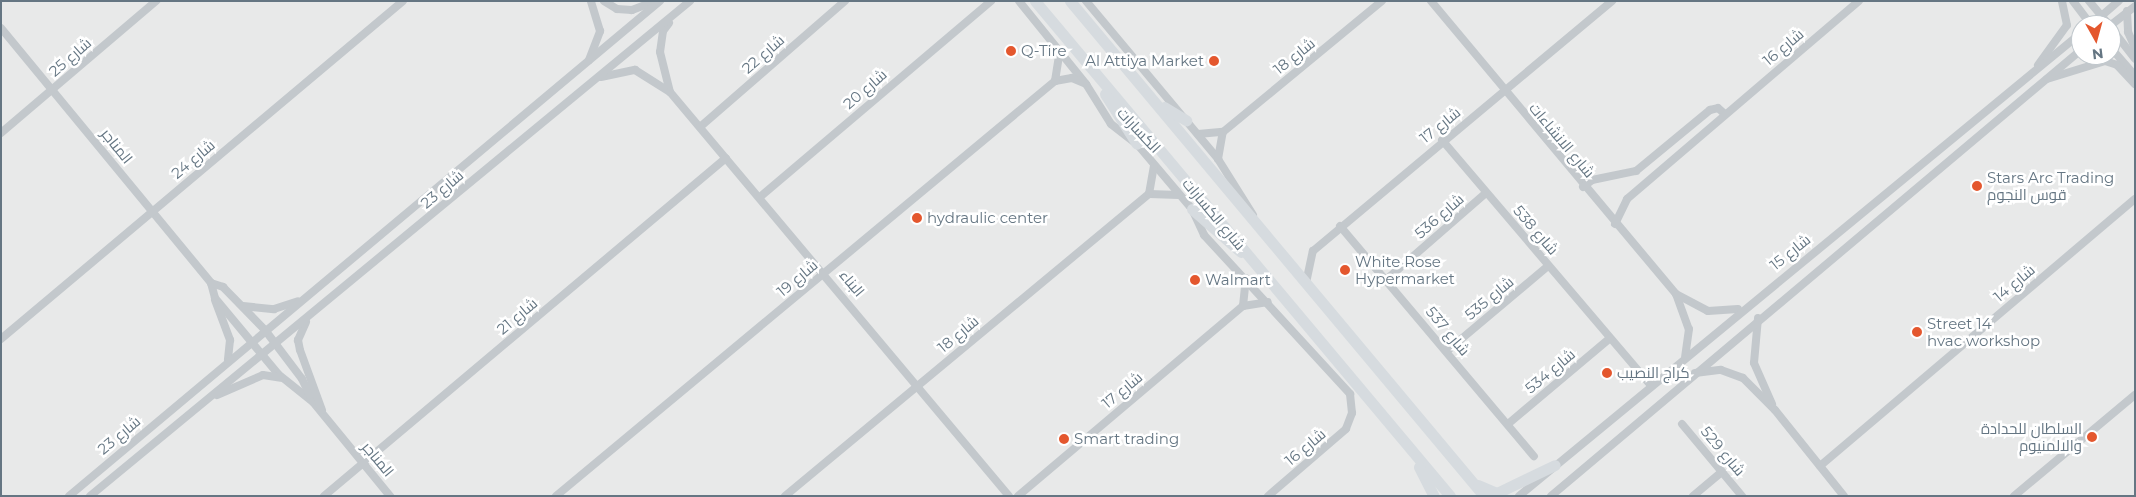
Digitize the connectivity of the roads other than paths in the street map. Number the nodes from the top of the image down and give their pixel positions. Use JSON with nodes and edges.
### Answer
{"nodes":[{"id":1,"x":156,"y":1,"type":"edge"},
{"id":2,"x":403,"y":1,"type":"edge"},
{"id":3,"x":590,"y":1,"type":"edge"},
{"id":4,"x":604,"y":1,"type":"edge"},
{"id":5,"x":658,"y":1,"type":"edge"},
{"id":6,"x":690,"y":1,"type":"edge"},
{"id":7,"x":845,"y":1,"type":"edge"},
{"id":8,"x":1019,"y":1,"type":"edge"},
{"id":9,"x":1035,"y":1,"type":"edge"},
{"id":10,"x":1070,"y":1,"type":"edge"},
{"id":11,"x":1086,"y":1,"type":"edge"},
{"id":12,"x":1382,"y":1,"type":"edge"},
{"id":13,"x":1431,"y":1,"type":"edge"},
{"id":14,"x":1612,"y":1,"type":"edge"},
{"id":15,"x":1859,"y":1,"type":"edge"},
{"id":16,"x":2062,"y":1,"type":"edge"},
{"id":17,"x":2073,"y":1,"type":"edge"},
{"id":18,"x":2089,"y":1,"type":"edge"},
{"id":19,"x":2119,"y":1,"type":"edge"},
{"id":20,"x":989,"y":2,"type":"edge"},
{"id":21,"x":2135,"y":6,"type":"edge"},
{"id":22,"x":2127,"y":11,"type":"junction"},
{"id":23,"x":676,"y":13,"type":"junction"},
{"id":24,"x":2084,"y":15,"type":"edge"},
{"id":25,"x":2100,"y":15,"type":"edge"},
{"id":26,"x":2104,"y":15,"type":"edge"},
{"id":27,"x":2121,"y":16,"type":"edge"},
{"id":28,"x":1,"y":28,"type":"edge"},
{"id":29,"x":2071,"y":41,"type":"edge"},
{"id":30,"x":2121,"y":41,"type":"edge"},
{"id":31,"x":2135,"y":48,"type":"edge"},
{"id":32,"x":1060,"y":50,"type":"junction"},
{"id":33,"x":2071,"y":59,"type":"edge"},
{"id":34,"x":2135,"y":59,"type":"edge"},
{"id":35,"x":2121,"y":60,"type":"edge"},
{"id":36,"x":588,"y":63,"type":"junction"},
{"id":37,"x":2038,"y":66,"type":"junction"},
{"id":38,"x":2135,"y":76,"type":"edge"},
{"id":39,"x":599,"y":77,"type":"junction"},
{"id":40,"x":2047,"y":79,"type":"junction"},
{"id":41,"x":1055,"y":81,"type":"junction"},
{"id":42,"x":1101,"y":83,"type":"junction"},
{"id":43,"x":1086,"y":84,"type":"junction"},
{"id":44,"x":2135,"y":84,"type":"edge"},
{"id":45,"x":52,"y":90,"type":"junction"},
{"id":46,"x":1503,"y":91,"type":"junction"},
{"id":47,"x":670,"y":92,"type":"junction"},
{"id":48,"x":1156,"y":103,"type":"junction"},
{"id":49,"x":1725,"y":114,"type":"junction"},
{"id":50,"x":1186,"y":120,"type":"junction"},
{"id":51,"x":700,"y":127,"type":"junction"},
{"id":52,"x":1223,"y":132,"type":"junction"},
{"id":53,"x":1,"y":133,"type":"edge"},
{"id":54,"x":1198,"y":134,"type":"junction"},
{"id":55,"x":1442,"y":140,"type":"junction"},
{"id":56,"x":1137,"y":144,"type":"junction"},
{"id":57,"x":726,"y":158,"type":"junction"},
{"id":58,"x":1218,"y":159,"type":"junction"},
{"id":59,"x":1154,"y":166,"type":"junction"},
{"id":60,"x":1583,"y":187,"type":"junction"},
{"id":61,"x":1486,"y":193,"type":"junction"},
{"id":62,"x":1149,"y":194,"type":"junction"},
{"id":63,"x":1180,"y":195,"type":"junction"},
{"id":64,"x":760,"y":198,"type":"junction"},
{"id":65,"x":2135,"y":199,"type":"edge"},
{"id":66,"x":1192,"y":209,"type":"junction"},
{"id":67,"x":152,"y":211,"type":"junction"},
{"id":68,"x":1255,"y":221,"type":"junction"},
{"id":69,"x":1615,"y":224,"type":"junction"},
{"id":70,"x":1340,"y":226,"type":"junction"},
{"id":71,"x":1251,"y":258,"type":"junction"},
{"id":72,"x":1548,"y":266,"type":"junction"},
{"id":73,"x":825,"y":272,"type":"junction"},
{"id":74,"x":1246,"y":278,"type":"junction"},
{"id":75,"x":1387,"y":279,"type":"junction"},
{"id":76,"x":211,"y":283,"type":"junction"},
{"id":77,"x":1306,"y":283,"type":"junction"},
{"id":78,"x":1676,"y":294,"type":"junction"},
{"id":79,"x":215,"y":298,"type":"junction"},
{"id":80,"x":302,"y":300,"type":"junction"},
{"id":81,"x":1268,"y":302,"type":"junction"},
{"id":82,"x":243,"y":306,"type":"junction"},
{"id":83,"x":1243,"y":306,"type":"junction"},
{"id":84,"x":1744,"y":307,"type":"junction"},
{"id":85,"x":310,"y":316,"type":"junction"},
{"id":86,"x":1758,"y":318,"type":"junction"},
{"id":87,"x":265,"y":330,"type":"junction"},
{"id":88,"x":1610,"y":338,"type":"junction"},
{"id":89,"x":1,"y":339,"type":"edge"},
{"id":90,"x":252,"y":342,"type":"junction"},
{"id":91,"x":276,"y":344,"type":"junction"},
{"id":92,"x":1447,"y":351,"type":"junction"},
{"id":93,"x":262,"y":355,"type":"junction"},
{"id":94,"x":1685,"y":357,"type":"junction"},
{"id":95,"x":227,"y":362,"type":"junction"},
{"id":96,"x":1695,"y":373,"type":"junction"},
{"id":97,"x":284,"y":379,"type":"junction"},
{"id":98,"x":919,"y":384,"type":"junction"},
{"id":99,"x":1650,"y":386,"type":"junction"},
{"id":100,"x":2135,"y":395,"type":"edge"},
{"id":101,"x":211,"y":398,"type":"junction"},
{"id":102,"x":313,"y":402,"type":"junction"},
{"id":103,"x":1775,"y":410,"type":"junction"},
{"id":104,"x":1352,"y":413,"type":"joint"},
{"id":105,"x":325,"y":417,"type":"junction"},
{"id":106,"x":1508,"y":424,"type":"junction"},
{"id":107,"x":1682,"y":424,"type":"dead end"},
{"id":108,"x":1411,"y":452,"type":"junction"},
{"id":109,"x":1534,"y":456,"type":"dead end"},
{"id":110,"x":363,"y":463,"type":"junction"},
{"id":111,"x":1555,"y":465,"type":"junction"},
{"id":112,"x":1820,"y":466,"type":"junction"},
{"id":113,"x":1722,"y":472,"type":"junction"},
{"id":114,"x":1461,"y":473,"type":"junction"},
{"id":115,"x":69,"y":496,"type":"edge"},
{"id":116,"x":90,"y":496,"type":"edge"},
{"id":117,"x":324,"y":496,"type":"edge"},
{"id":118,"x":390,"y":496,"type":"edge"},
{"id":119,"x":556,"y":496,"type":"edge"},
{"id":120,"x":785,"y":496,"type":"edge"},
{"id":121,"x":1009,"y":496,"type":"edge"},
{"id":122,"x":1018,"y":496,"type":"edge"},
{"id":123,"x":1268,"y":496,"type":"edge"},
{"id":124,"x":1434,"y":496,"type":"edge"},
{"id":125,"x":1450,"y":496,"type":"edge"},
{"id":126,"x":1484,"y":496,"type":"edge"},
{"id":127,"x":1519,"y":496,"type":"edge"},
{"id":128,"x":1551,"y":496,"type":"edge"},
{"id":129,"x":1693,"y":496,"type":"edge"},
{"id":130,"x":1742,"y":496,"type":"edge"},
{"id":131,"x":1844,"y":496,"type":"edge"},
{"id":132,"x":2014,"y":496,"type":"edge"}],
"edges":[{"from":1,"to":45,"type":"street","name":"شارع 25"},
{"from":2,"to":67,"type":"street","name":"شارع 24"},
{"from":3,"to":36,"type":"street"},
{"from":4,"to":5,"type":"street"},
{"from":5,"to":36,"type":"street","name":"شارع 23"},
{"from":6,"to":23,"type":"street","name":"شارع 23"},
{"from":7,"to":51,"type":"street","name":"شارع 22"},
{"from":8,"to":32,"type":"street","name":"الكسارات"},
{"from":9,"to":42,"type":"street","name":"شارع الكسارات"},
{"from":10,"to":48,"type":"street","name":"شارع الكسارات"},
{"from":11,"to":50,"type":"street"},
{"from":12,"to":52,"type":"street","name":"شارع 18"},
{"from":13,"to":46,"type":"street","name":"شارع الانشاءات"},
{"from":14,"to":46,"type":"street","name":"شارع 17"},
{"from":15,"to":49,"type":"street","name":"شارع 16"},
{"from":16,"to":37,"type":"street"},
{"from":17,"to":24,"type":"street"},
{"from":18,"to":25,"type":"street"},
{"from":19,"to":26,"type":"street"},
{"from":20,"to":64,"type":"street","name":"شارع 20"},
{"from":21,"to":22,"type":"street"},
{"from":22,"to":27,"type":"street"},
{"from":22,"to":31,"type":"street"},
{"from":23,"to":39,"type":"street","name":"شارع 23"},
{"from":23,"to":47,"type":"street"},
{"from":28,"to":45,"type":"street","name":"المناجر"},
{"from":29,"to":37,"type":"street","name":"شارع 15"},
{"from":30,"to":34,"type":"street"},
{"from":32,"to":41,"type":"street"},
{"from":32,"to":43,"type":"street","name":"الكسارات"},
{"from":33,"to":40,"type":"street","name":"شارع 15"},
{"from":35,"to":38,"type":"street"},
{"from":36,"to":80,"type":"street","name":"شارع 23"},
{"from":37,"to":84,"type":"street","name":"شارع 15"},
{"from":39,"to":47,"type":"street","name":"البناء"},
{"from":39,"to":85,"type":"street","name":"شارع 23"},
{"from":40,"to":44,"type":"street"},
{"from":40,"to":86,"type":"street","name":"شارع 15"},
{"from":41,"to":43,"type":"street"},
{"from":41,"to":73,"type":"street","name":"شارع 19"},
{"from":42,"to":56,"type":"street"},
{"from":42,"to":71,"type":"street","name":"شارع الكسارات"},
{"from":43,"to":56,"type":"street","name":"الكسارات"},
{"from":45,"to":53,"type":"street","name":"شارع 25"},
{"from":45,"to":67,"type":"street","name":"المناجر"},
{"from":46,"to":55,"type":"street","name":"شارع 17"},
{"from":46,"to":60,"type":"street","name":"شارع الانشاءات"},
{"from":47,"to":51,"type":"street","name":"البناء"},
{"from":48,"to":50,"type":"street"},
{"from":48,"to":68,"type":"street","name":"شارع الكسارات"},
{"from":49,"to":60,"type":"street"},
{"from":49,"to":69,"type":"street","name":"شارع 16"},
{"from":50,"to":54,"type":"street"},
{"from":51,"to":57,"type":"street","name":"البناء"},
{"from":52,"to":54,"type":"street"},
{"from":52,"to":58,"type":"street"},
{"from":54,"to":58,"type":"street"},
{"from":55,"to":61,"type":"street","name":"شارع 538"},
{"from":55,"to":70,"type":"street","name":"شارع 17"},
{"from":56,"to":59,"type":"street","name":"الكسارات"},
{"from":57,"to":64,"type":"street","name":"البناء"},
{"from":57,"to":110,"type":"street","name":"شارع 21"},
{"from":58,"to":68,"type":"street"},
{"from":59,"to":62,"type":"street"},
{"from":59,"to":63,"type":"street","name":"الكسارات"},
{"from":60,"to":69,"type":"street","name":"شارع الانشاءات"},
{"from":61,"to":72,"type":"street","name":"شارع 538"},
{"from":61,"to":75,"type":"street","name":"شارع 536"},
{"from":62,"to":63,"type":"street"},
{"from":62,"to":98,"type":"street","name":"شارع 18"},
{"from":63,"to":66,"type":"street","name":"الكسارات"},
{"from":64,"to":73,"type":"street","name":"البناء"},
{"from":65,"to":112,"type":"street","name":"شارع 14"},
{"from":66,"to":71,"type":"street"},
{"from":66,"to":74,"type":"street","name":"الكسارات"},
{"from":67,"to":76,"type":"street","name":"المناجر"},
{"from":67,"to":89,"type":"street","name":"شارع 24"},
{"from":68,"to":77,"type":"street","name":"شارع الكسارات"},
{"from":69,"to":78,"type":"street","name":"شارع الانشاءات"},
{"from":70,"to":75,"type":"street","name":"شارع 537"},
{"from":70,"to":77,"type":"street","name":"شارع 17"},
{"from":71,"to":108,"type":"street","name":"شارع الكسارات"},
{"from":72,"to":88,"type":"street","name":"شارع 538"},
{"from":72,"to":92,"type":"street","name":"شارع 535"},
{"from":73,"to":98,"type":"street","name":"البناء"},
{"from":73,"to":119,"type":"street","name":"شارع 19"},
{"from":74,"to":81,"type":"street","name":"الكسارات"},
{"from":74,"to":83,"type":"street"},
{"from":75,"to":92,"type":"street","name":"شارع 537"},
{"from":76,"to":79,"type":"street","name":"المناجر"},
{"from":76,"to":82,"type":"street","name":"المناجر"},
{"from":77,"to":114,"type":"street","name":"شارع الكسارات"},
{"from":78,"to":84,"type":"street","name":"شارع الانشاءات"},
{"from":78,"to":94,"type":"street","name":"شارع الانشاءات"},
{"from":79,"to":90,"type":"street","name":"المناجر"},
{"from":79,"to":95,"type":"street","name":"المناجر"},
{"from":80,"to":82,"type":"street","name":"شارع 23"},
{"from":80,"to":87,"type":"street","name":"شارع 23"},
{"from":81,"to":83,"type":"street"},
{"from":81,"to":104,"type":"street","name":"الكسارات"},
{"from":82,"to":87,"type":"street","name":"المناجر"},
{"from":83,"to":122,"type":"street","name":"شارع 17"},
{"from":84,"to":94,"type":"street","name":"شارع 15"},
{"from":85,"to":91,"type":"street","name":"شارع 23"},
{"from":85,"to":105,"type":"street","name":"المناجر"},
{"from":86,"to":96,"type":"street","name":"شارع 15"},
{"from":86,"to":103,"type":"street"},
{"from":87,"to":90,"type":"street","name":"شارع 23"},
{"from":87,"to":91,"type":"street","name":"المناجر"},
{"from":88,"to":99,"type":"street"},
{"from":88,"to":106,"type":"street","name":"شارع 534"},
{"from":90,"to":93,"type":"street","name":"المناجر"},
{"from":90,"to":95,"type":"street","name":"شارع 23"},
{"from":91,"to":93,"type":"street","name":"شارع 23"},
{"from":91,"to":102,"type":"street","name":"المناجر"},
{"from":92,"to":106,"type":"street","name":"شارع 537"},
{"from":93,"to":97,"type":"street","name":"المناجر"},
{"from":93,"to":101,"type":"street","name":"شارع 23"},
{"from":94,"to":99,"type":"street","name":"شارع 15"},
{"from":95,"to":115,"type":"street","name":"شارع 23"},
{"from":96,"to":103,"type":"street"},
{"from":96,"to":128,"type":"street","name":"شارع 15"},
{"from":97,"to":101,"type":"street","name":"شارع 23"},
{"from":97,"to":102,"type":"street","name":"المناجر"},
{"from":98,"to":120,"type":"street","name":"شارع 18"},
{"from":98,"to":121,"type":"street","name":"البناء"},
{"from":99,"to":111,"type":"street","name":"شارع 15"},
{"from":100,"to":132,"type":"street"},
{"from":101,"to":116,"type":"street","name":"شارع 23"},
{"from":102,"to":105,"type":"street","name":"المناجر"},
{"from":103,"to":112,"type":"street"},
{"from":104,"to":123,"type":"street","name":"شارع 16"},
{"from":105,"to":110,"type":"street","name":"المناجر"},
{"from":106,"to":109,"type":"street","name":"شارع 537"},
{"from":107,"to":113,"type":"street","name":"شارع 529"},
{"from":108,"to":124,"type":"street"},
{"from":108,"to":125,"type":"street","name":"شارع الكسارات"},
{"from":110,"to":117,"type":"street","name":"شارع 21"},
{"from":110,"to":118,"type":"street","name":"المناجر"},
{"from":111,"to":114,"type":"street"},
{"from":111,"to":127,"type":"street","name":"شارع 15"},
{"from":112,"to":131,"type":"street"},
{"from":113,"to":129,"type":"street"},
{"from":113,"to":130,"type":"street","name":"شارع 529"},
{"from":114,"to":126,"type":"street","name":"شارع الكسارات"}]}
